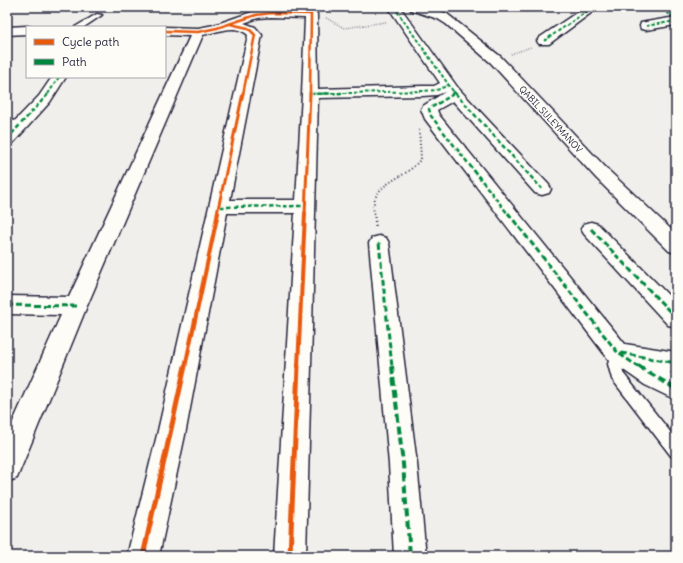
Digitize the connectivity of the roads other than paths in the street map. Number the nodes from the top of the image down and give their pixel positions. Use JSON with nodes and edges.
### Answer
{"nodes":[{"id":1,"x":394,"y":7,"type":"edge"},
{"id":2,"x":415,"y":7,"type":"edge"},
{"id":3,"x":593,"y":7,"type":"edge"},
{"id":4,"x":657,"y":7,"type":"edge"},
{"id":5,"x":271,"y":10,"type":"edge"},
{"id":6,"x":99,"y":15,"type":"dead end"},
{"id":7,"x":676,"y":20,"type":"edge"},
{"id":8,"x":229,"y":24,"type":"junction"},
{"id":9,"x":81,"y":26,"type":"edge"},
{"id":10,"x":646,"y":26,"type":"dead end"},
{"id":11,"x":26,"y":30,"type":"edge"},
{"id":12,"x":7,"y":31,"type":"edge"},
{"id":13,"x":166,"y":31,"type":"edge"},
{"id":14,"x":198,"y":32,"type":"junction"},
{"id":15,"x":544,"y":41,"type":"road end"},
{"id":16,"x":58,"y":78,"type":"edge"},
{"id":17,"x":451,"y":88,"type":"junction"},
{"id":18,"x":310,"y":94,"type":"junction"},
{"id":19,"x":13,"y":123,"type":"edge"},
{"id":20,"x":7,"y":139,"type":"edge"},
{"id":21,"x":542,"y":189,"type":"dead end"},
{"id":22,"x":305,"y":206,"type":"junction"},
{"id":23,"x":220,"y":207,"type":"junction"},
{"id":24,"x":591,"y":229,"type":"dead end"},
{"id":25,"x":379,"y":243,"type":"road end"},
{"id":26,"x":676,"y":246,"type":"edge"},
{"id":27,"x":7,"y":305,"type":"edge"},
{"id":28,"x":76,"y":306,"type":"junction"},
{"id":29,"x":676,"y":318,"type":"edge"},
{"id":30,"x":618,"y":352,"type":"junction"},
{"id":31,"x":676,"y":363,"type":"edge"},
{"id":32,"x":676,"y":389,"type":"edge"},
{"id":33,"x":676,"y":451,"type":"edge"},
{"id":34,"x":7,"y":468,"type":"edge"},
{"id":35,"x":143,"y":556,"type":"edge"},
{"id":36,"x":290,"y":556,"type":"edge"},
{"id":37,"x":410,"y":556,"type":"edge"}],
"edges":[{"from":1,"to":17,"type":"street"},
{"from":2,"to":26,"type":"street","name":"QABIL SULEYMANOV"},
{"from":3,"to":15,"type":"street"},
{"from":4,"to":7,"type":"street"},
{"from":5,"to":8,"type":"street"},
{"from":5,"to":18,"type":"street"},
{"from":6,"to":9,"type":"lane"},
{"from":7,"to":10,"type":"street"},
{"from":8,"to":14,"type":"street"},
{"from":8,"to":23,"type":"street"},
{"from":11,"to":12,"type":"street"},
{"from":13,"to":14,"type":"street"},
{"from":14,"to":28,"type":"street"},
{"from":16,"to":19,"type":"street"},
{"from":17,"to":18,"type":"street"},
{"from":17,"to":21,"type":"street"},
{"from":17,"to":30,"type":"street"},
{"from":18,"to":22,"type":"street"},
{"from":19,"to":20,"type":"street"},
{"from":22,"to":23,"type":"street"},
{"from":22,"to":36,"type":"street"},
{"from":23,"to":35,"type":"street"},
{"from":24,"to":29,"type":"street"},
{"from":25,"to":37,"type":"street"},
{"from":27,"to":28,"type":"street"},
{"from":28,"to":34,"type":"street"},
{"from":30,"to":31,"type":"street"},
{"from":30,"to":32,"type":"street"},
{"from":30,"to":33,"type":"lane"}]}
